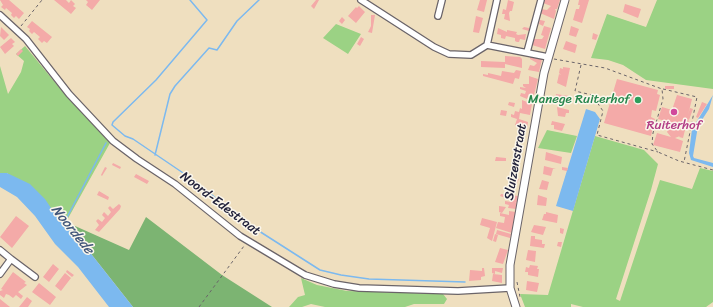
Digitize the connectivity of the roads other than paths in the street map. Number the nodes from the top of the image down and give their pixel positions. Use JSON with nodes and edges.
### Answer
{"nodes":[{"id":1,"x":361,"y":0,"type":"edge"},
{"id":2,"x":442,"y":0,"type":"edge"},
{"id":3,"x":497,"y":0,"type":"edge"},
{"id":4,"x":541,"y":0,"type":"edge"},
{"id":5,"x":565,"y":0,"type":"edge"},
{"id":6,"x":0,"y":15,"type":"edge"},
{"id":7,"x":438,"y":16,"type":"dead end"},
{"id":8,"x":487,"y":45,"type":"junction"},
{"id":9,"x":527,"y":52,"type":"junction"},
{"id":10,"x":548,"y":57,"type":"junction"},
{"id":11,"x":0,"y":250,"type":"edge"},
{"id":12,"x":12,"y":259,"type":"junction"},
{"id":13,"x":0,"y":274,"type":"edge"},
{"id":14,"x":36,"y":277,"type":"dead end"},
{"id":15,"x":514,"y":287,"type":"junction"},
{"id":16,"x":519,"y":305,"type":"edge"}],
"edges":[{"from":1,"to":8,"type":"street"},
{"from":2,"to":7,"type":"street"},
{"from":3,"to":8,"type":"street"},
{"from":4,"to":9,"type":"street"},
{"from":5,"to":10,"type":"street","name":"Sluizenstraat"},
{"from":6,"to":15,"type":"street","name":"Noord-Edestraat"},
{"from":8,"to":9,"type":"street"},
{"from":9,"to":10,"type":"street"},
{"from":10,"to":15,"type":"street","name":"Sluizenstraat"},
{"from":11,"to":12,"type":"street"},
{"from":12,"to":13,"type":"street"},
{"from":12,"to":14,"type":"street"},
{"from":15,"to":16,"type":"street","name":"Sluizenstraat"}]}
